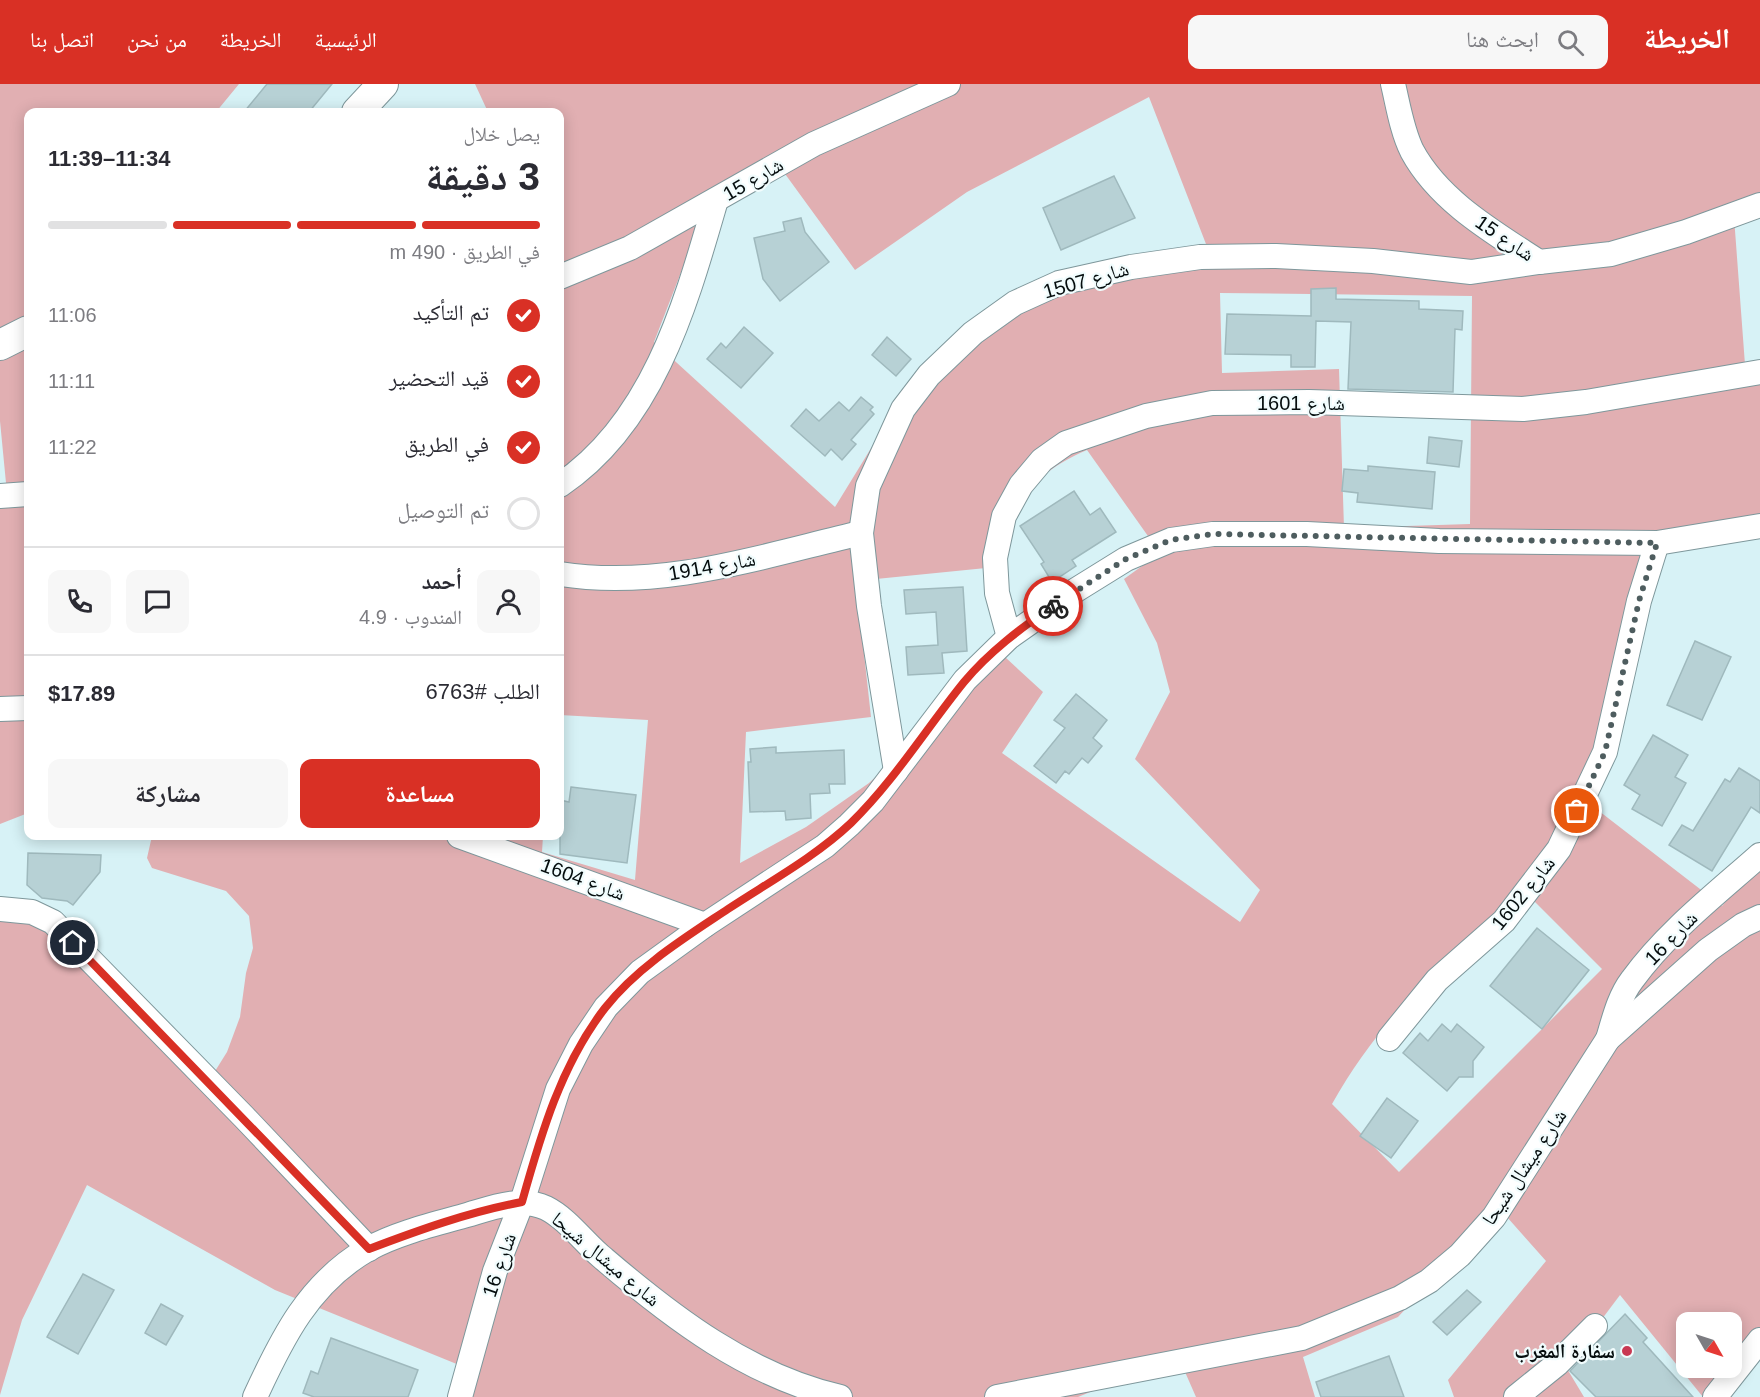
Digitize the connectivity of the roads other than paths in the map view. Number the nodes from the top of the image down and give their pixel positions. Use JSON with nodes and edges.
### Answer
{"nodes":[{"id":1,"x":383,"y":84,"type":"edge"},
{"id":2,"x":948,"y":84,"type":"edge"},
{"id":3,"x":1393,"y":84,"type":"edge"},
{"id":4,"x":361,"y":108,"type":"edge"},
{"id":5,"x":716,"y":200,"type":"junction"},
{"id":6,"x":1760,"y":205,"type":"edge"},
{"id":7,"x":1539,"y":262,"type":"junction"},
{"id":8,"x":564,"y":275,"type":"edge"},
{"id":9,"x":24,"y":334,"type":"edge"},
{"id":10,"x":0,"y":345,"type":"edge"},
{"id":11,"x":1760,"y":372,"type":"edge"},
{"id":12,"x":564,"y":482,"type":"edge"},
{"id":13,"x":24,"y":494,"type":"edge"},
{"id":14,"x":0,"y":496,"type":"edge"},
{"id":15,"x":1760,"y":526,"type":"edge"},
{"id":16,"x":861,"y":533,"type":"junction"},
{"id":17,"x":1657,"y":543,"type":"junction"},
{"id":18,"x":564,"y":575,"type":"edge"},
{"id":19,"x":1010,"y":637,"type":"junction"},
{"id":20,"x":24,"y":708,"type":"edge"},
{"id":21,"x":0,"y":710,"type":"edge"},
{"id":22,"x":896,"y":771,"type":"junction"},
{"id":23,"x":470,"y":840,"type":"edge"},
{"id":24,"x":1760,"y":855,"type":"edge"},
{"id":25,"x":0,"y":909,"type":"edge"},
{"id":26,"x":1760,"y":917,"type":"edge"},
{"id":27,"x":705,"y":925,"type":"junction"},
{"id":28,"x":1389,"y":1039,"type":"dead end"},
{"id":29,"x":1608,"y":1039,"type":"junction"},
{"id":30,"x":522,"y":1202,"type":"junction"},
{"id":31,"x":369,"y":1249,"type":"junction"},
{"id":32,"x":1595,"y":1326,"type":"dead end"},
{"id":33,"x":1760,"y":1340,"type":"edge"},
{"id":34,"x":255,"y":1397,"type":"edge"},
{"id":35,"x":460,"y":1397,"type":"edge"},
{"id":36,"x":840,"y":1397,"type":"edge"},
{"id":37,"x":997,"y":1397,"type":"edge"},
{"id":38,"x":1516,"y":1397,"type":"edge"},
{"id":39,"x":1715,"y":1397,"type":"edge"}],
"edges":[{"from":1,"to":4,"type":"main road"},
{"from":2,"to":5,"type":"street","name":"شارع 15"},
{"from":3,"to":7,"type":"street","name":"شارع 15"},
{"from":5,"to":8,"type":"street","name":"شارع 15"},
{"from":5,"to":12,"type":"street"},
{"from":6,"to":7,"type":"street","name":"شارع 15"},
{"from":7,"to":16,"type":"street","name":"شارع 1507"},
{"from":9,"to":10,"type":"main road"},
{"from":11,"to":19,"type":"street","name":"شارع 1601"},
{"from":13,"to":14,"type":"street"},
{"from":15,"to":17,"type":"street","name":"شارع 16"},
{"from":16,"to":18,"type":"street","name":"شارع 1914"},
{"from":16,"to":22,"type":"street","name":"شارع 1507"},
{"from":17,"to":19,"type":"street","name":"شارع 16"},
{"from":17,"to":28,"type":"street","name":"شارع 1602"},
{"from":19,"to":22,"type":"street","name":"شارع 16"},
{"from":20,"to":21,"type":"street"},
{"from":22,"to":27,"type":"street","name":"شارع 16"},
{"from":23,"to":27,"type":"street","name":"شارع 1604"},
{"from":24,"to":29,"type":"street","name":"شارع 16"},
{"from":25,"to":31,"type":"street"},
{"from":26,"to":29,"type":"street","name":"شارع ميشال شيحا"},
{"from":27,"to":30,"type":"street","name":"شارع 16"},
{"from":29,"to":37,"type":"street","name":"شارع ميشال شيحا"},
{"from":30,"to":31,"type":"street","name":"شارع ميشال شيحا"},
{"from":30,"to":35,"type":"street","name":"شارع 16"},
{"from":30,"to":36,"type":"street","name":"شارع ميشال شيحا"},
{"from":31,"to":34,"type":"street","name":"شارع ميشال شيحا"},
{"from":32,"to":38,"type":"street"},
{"from":33,"to":39,"type":"street"}]}
